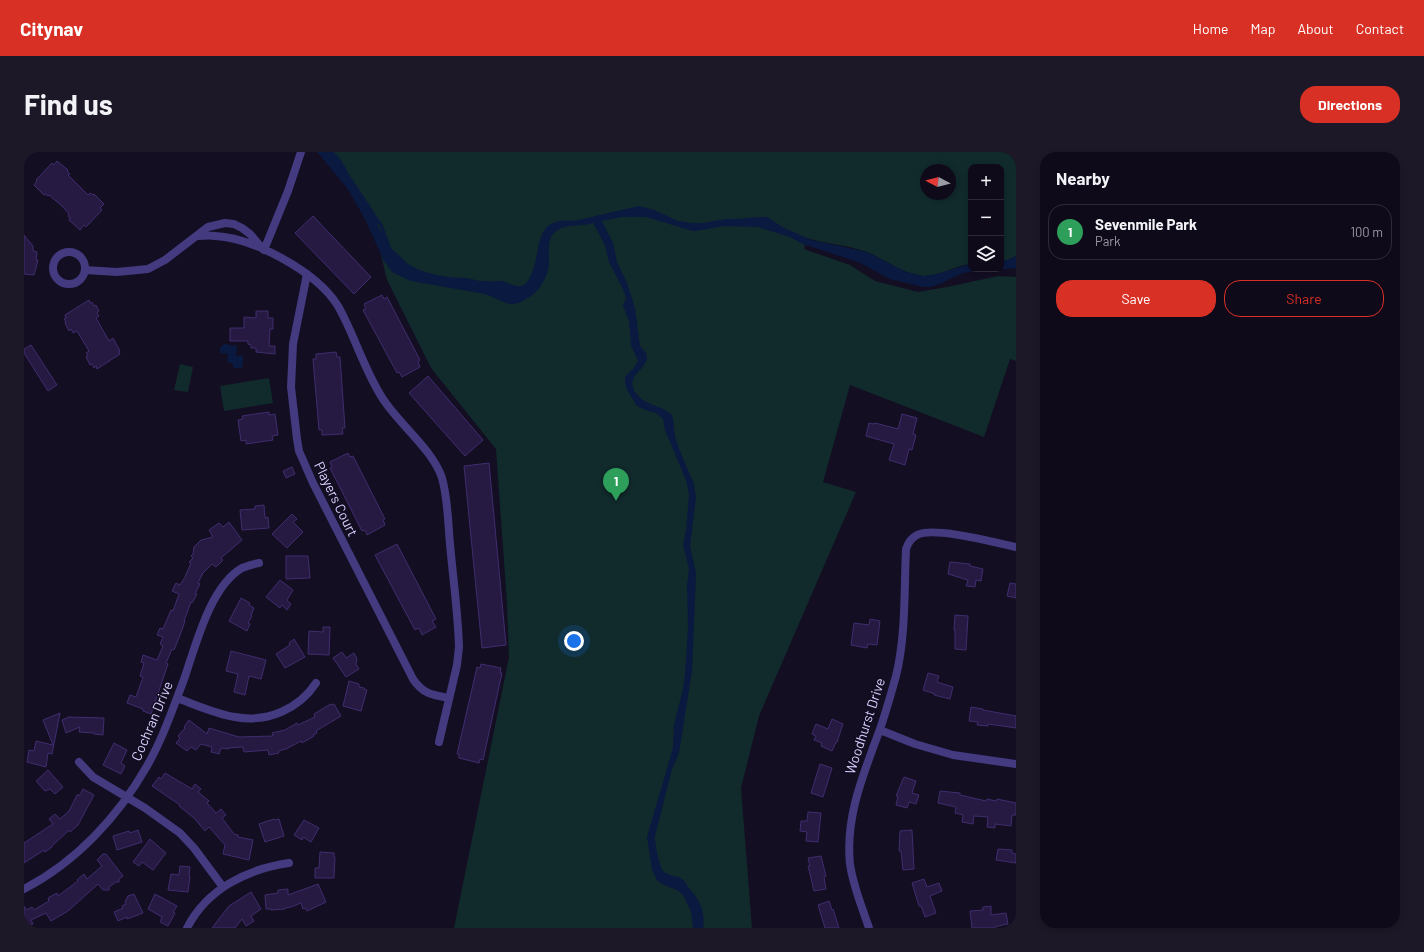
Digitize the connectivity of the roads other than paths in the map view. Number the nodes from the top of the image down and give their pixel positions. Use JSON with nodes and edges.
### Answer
{"nodes":[{"id":1,"x":301,"y":152,"type":"edge"},
{"id":2,"x":197,"y":236,"type":"junction"},
{"id":3,"x":264,"y":250,"type":"junction"},
{"id":4,"x":85,"y":270,"type":"junction"},
{"id":5,"x":307,"y":274,"type":"junction"},
{"id":6,"x":1016,"y":547,"type":"edge"},
{"id":7,"x":259,"y":563,"type":"dead end"},
{"id":8,"x":316,"y":683,"type":"dead end"},
{"id":9,"x":177,"y":698,"type":"junction"},
{"id":10,"x":449,"y":698,"type":"junction"},
{"id":11,"x":880,"y":730,"type":"junction"},
{"id":12,"x":439,"y":742,"type":"dead end"},
{"id":13,"x":79,"y":762,"type":"dead end"},
{"id":14,"x":1016,"y":764,"type":"edge"},
{"id":15,"x":128,"y":797,"type":"junction"},
{"id":16,"x":289,"y":863,"type":"dead end"},
{"id":17,"x":223,"y":887,"type":"junction"},
{"id":18,"x":24,"y":890,"type":"edge"},
{"id":19,"x":187,"y":928,"type":"edge"},
{"id":20,"x":869,"y":928,"type":"edge"}],
"edges":[{"from":1,"to":3,"type":"street"},
{"from":2,"to":3,"type":"street"},
{"from":2,"to":3,"type":"street"},
{"from":2,"to":4,"type":"street"},
{"from":3,"to":5,"type":"street"},
{"from":4,"to":4,"type":"street"},
{"from":5,"to":10,"type":"street"},
{"from":5,"to":10,"type":"street","name":"Players Court"},
{"from":6,"to":11,"type":"street","name":"Woodhurst Drive"},
{"from":7,"to":9,"type":"street","name":"Cochran Drive"},
{"from":8,"to":9,"type":"street"},
{"from":9,"to":15,"type":"street","name":"Cochran Drive"},
{"from":10,"to":12,"type":"street"},
{"from":11,"to":14,"type":"street"},
{"from":11,"to":20,"type":"street","name":"Woodhurst Drive"},
{"from":13,"to":15,"type":"street"},
{"from":15,"to":17,"type":"street"},
{"from":15,"to":18,"type":"street","name":"Cochran Drive"},
{"from":16,"to":17,"type":"street"},
{"from":17,"to":19,"type":"street"}]}
